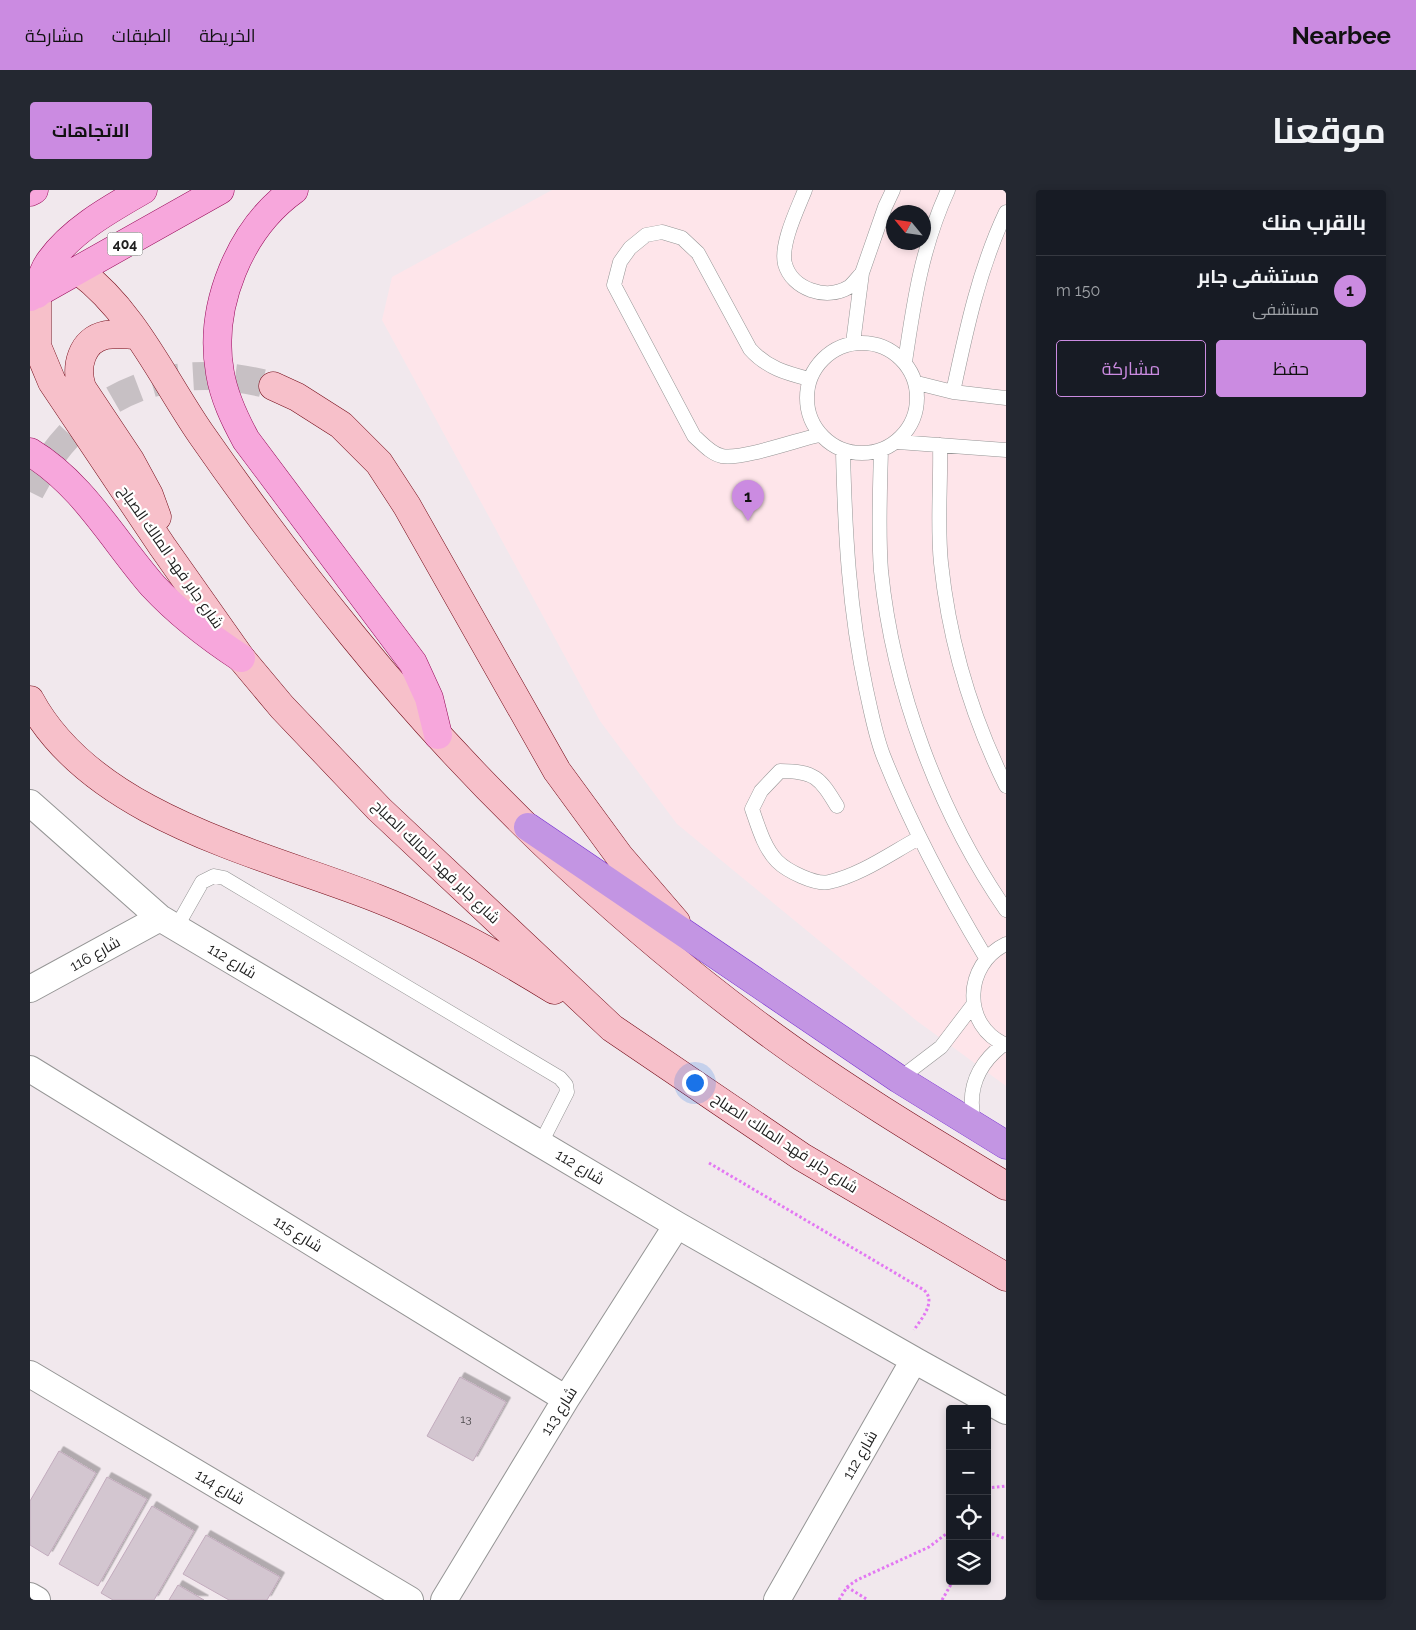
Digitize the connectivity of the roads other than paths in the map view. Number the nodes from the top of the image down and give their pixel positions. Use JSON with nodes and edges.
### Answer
{"nodes":[{"id":1,"x":34,"y":190,"type":"edge"},
{"id":2,"x":143,"y":190,"type":"edge"},
{"id":3,"x":220,"y":190,"type":"edge"},
{"id":4,"x":294,"y":190,"type":"edge"},
{"id":5,"x":805,"y":190,"type":"edge"},
{"id":6,"x":893,"y":190,"type":"edge"},
{"id":7,"x":948,"y":190,"type":"edge"},
{"id":8,"x":30,"y":192,"type":"edge"},
{"id":9,"x":1006,"y":212,"type":"edge"},
{"id":10,"x":40,"y":262,"type":"edge"},
{"id":11,"x":80,"y":271,"type":"junction"},
{"id":12,"x":862,"y":273,"type":"junction"},
{"id":13,"x":34,"y":295,"type":"edge"},
{"id":14,"x":138,"y":335,"type":"junction"},
{"id":15,"x":853,"y":343,"type":"junction"},
{"id":16,"x":905,"y":362,"type":"junction"},
{"id":17,"x":809,"y":379,"type":"junction"},
{"id":18,"x":917,"y":383,"type":"junction"},
{"id":19,"x":273,"y":386,"type":"tunnel mouth"},
{"id":20,"x":953,"y":392,"type":"junction"},
{"id":21,"x":1006,"y":398,"type":"edge"},
{"id":22,"x":819,"y":435,"type":"junction"},
{"id":23,"x":898,"y":442,"type":"junction"},
{"id":24,"x":940,"y":445,"type":"junction"},
{"id":25,"x":881,"y":450,"type":"junction"},
{"id":26,"x":1006,"y":450,"type":"edge"},
{"id":27,"x":30,"y":452,"type":"edge"},
{"id":28,"x":843,"y":452,"type":"junction"},
{"id":29,"x":162,"y":546,"type":"junction"},
{"id":30,"x":241,"y":658,"type":"junction"},
{"id":31,"x":30,"y":700,"type":"edge"},
{"id":32,"x":438,"y":734,"type":"junction"},
{"id":33,"x":1006,"y":786,"type":"edge"},
{"id":34,"x":30,"y":803,"type":"edge"},
{"id":35,"x":837,"y":806,"type":"dead end"},
{"id":36,"x":528,"y":827,"type":"junction"},
{"id":37,"x":919,"y":838,"type":"junction"},
{"id":38,"x":1006,"y":910,"type":"edge"},
{"id":39,"x":168,"y":923,"type":"junction"},
{"id":40,"x":690,"y":938,"type":"junction"},
{"id":41,"x":1006,"y":944,"type":"edge"},
{"id":42,"x":986,"y":958,"type":"junction"},
{"id":43,"x":30,"y":989,"type":"edge"},
{"id":44,"x":973,"y":1005,"type":"junction"},
{"id":45,"x":612,"y":1028,"type":"junction"},
{"id":46,"x":1005,"y":1044,"type":"edge"},
{"id":47,"x":30,"y":1069,"type":"edge"},
{"id":48,"x":899,"y":1079,"type":"junction"},
{"id":49,"x":975,"y":1126,"type":"junction"},
{"id":50,"x":541,"y":1143,"type":"junction"},
{"id":51,"x":1006,"y":1146,"type":"edge"},
{"id":52,"x":1006,"y":1186,"type":"edge"},
{"id":53,"x":678,"y":1225,"type":"junction"},
{"id":54,"x":1006,"y":1277,"type":"edge"},
{"id":55,"x":908,"y":1356,"type":"junction"},
{"id":56,"x":30,"y":1374,"type":"edge"},
{"id":57,"x":566,"y":1399,"type":"junction"},
{"id":58,"x":1006,"y":1412,"type":"edge"},
{"id":59,"x":30,"y":1596,"type":"edge"},
{"id":60,"x":37,"y":1600,"type":"edge"},
{"id":61,"x":410,"y":1600,"type":"edge"},
{"id":62,"x":444,"y":1600,"type":"edge"},
{"id":63,"x":777,"y":1600,"type":"edge"}],
"edges":[{"from":1,"to":8,"type":"main road"},
{"from":2,"to":10,"type":"main road"},
{"from":3,"to":11,"type":"main road","number":"404"},
{"from":4,"to":32,"type":"main road"},
{"from":5,"to":12,"type":"lane"},
{"from":6,"to":12,"type":"lane"},
{"from":7,"to":16,"type":"lane"},
{"from":9,"to":20,"type":"lane"},
{"from":10,"to":11,"type":"main road"},
{"from":10,"to":13,"type":"main road"},
{"from":11,"to":13,"type":"main road","number":"404"},
{"from":11,"to":14,"type":"street"},
{"from":12,"to":15,"type":"lane"},
{"from":13,"to":29,"type":"street","name":"شارع جابر فهد المالك الصباح"},
{"from":14,"to":29,"type":"street"},
{"from":14,"to":32,"type":"street"},
{"from":15,"to":16,"type":"lane"},
{"from":15,"to":17,"type":"lane"},
{"from":16,"to":18,"type":"lane"},
{"from":17,"to":22,"type":"lane"},
{"from":17,"to":22,"type":"lane"},
{"from":18,"to":20,"type":"lane"},
{"from":18,"to":23,"type":"lane"},
{"from":19,"to":40,"type":"street"},
{"from":20,"to":21,"type":"lane"},
{"from":22,"to":28,"type":"lane"},
{"from":23,"to":24,"type":"lane"},
{"from":23,"to":25,"type":"lane"},
{"from":24,"to":26,"type":"lane"},
{"from":24,"to":33,"type":"lane"},
{"from":25,"to":28,"type":"lane"},
{"from":25,"to":38,"type":"lane"},
{"from":27,"to":30,"type":"main road"},
{"from":28,"to":37,"type":"lane"},
{"from":29,"to":30,"type":"street","name":"شارع جابر فهد المالك الصباح"},
{"from":30,"to":45,"type":"street","name":"شارع جابر فهد المالك الصباح"},
{"from":31,"to":45,"type":"street"},
{"from":32,"to":36,"type":"street"},
{"from":34,"to":39,"type":"street","name":"شارع 112"},
{"from":35,"to":37,"type":"lane"},
{"from":36,"to":40,"type":"highway"},
{"from":36,"to":52,"type":"street"},
{"from":37,"to":42,"type":"lane"},
{"from":39,"to":43,"type":"street","name":"شارع 116"},
{"from":39,"to":50,"type":"street","name":"شارع 112"},
{"from":39,"to":50,"type":"lane"},
{"from":40,"to":48,"type":"highway"},
{"from":41,"to":42,"type":"lane"},
{"from":42,"to":44,"type":"lane"},
{"from":44,"to":46,"type":"lane"},
{"from":44,"to":48,"type":"lane"},
{"from":45,"to":54,"type":"street","name":"شارع جابر فهد المالك الصباح"},
{"from":46,"to":49,"type":"lane"},
{"from":47,"to":57,"type":"street","name":"شارع 115"},
{"from":48,"to":49,"type":"highway"},
{"from":49,"to":51,"type":"highway"},
{"from":50,"to":53,"type":"street","name":"شارع 112"},
{"from":53,"to":55,"type":"street","name":"شارع 112"},
{"from":53,"to":57,"type":"street","name":"شارع 113"},
{"from":55,"to":58,"type":"street"},
{"from":55,"to":63,"type":"street","name":"شارع 112"},
{"from":56,"to":61,"type":"street","name":"شارع 114"},
{"from":57,"to":62,"type":"street","name":"شارع 113"},
{"from":59,"to":60,"type":"street"}]}
